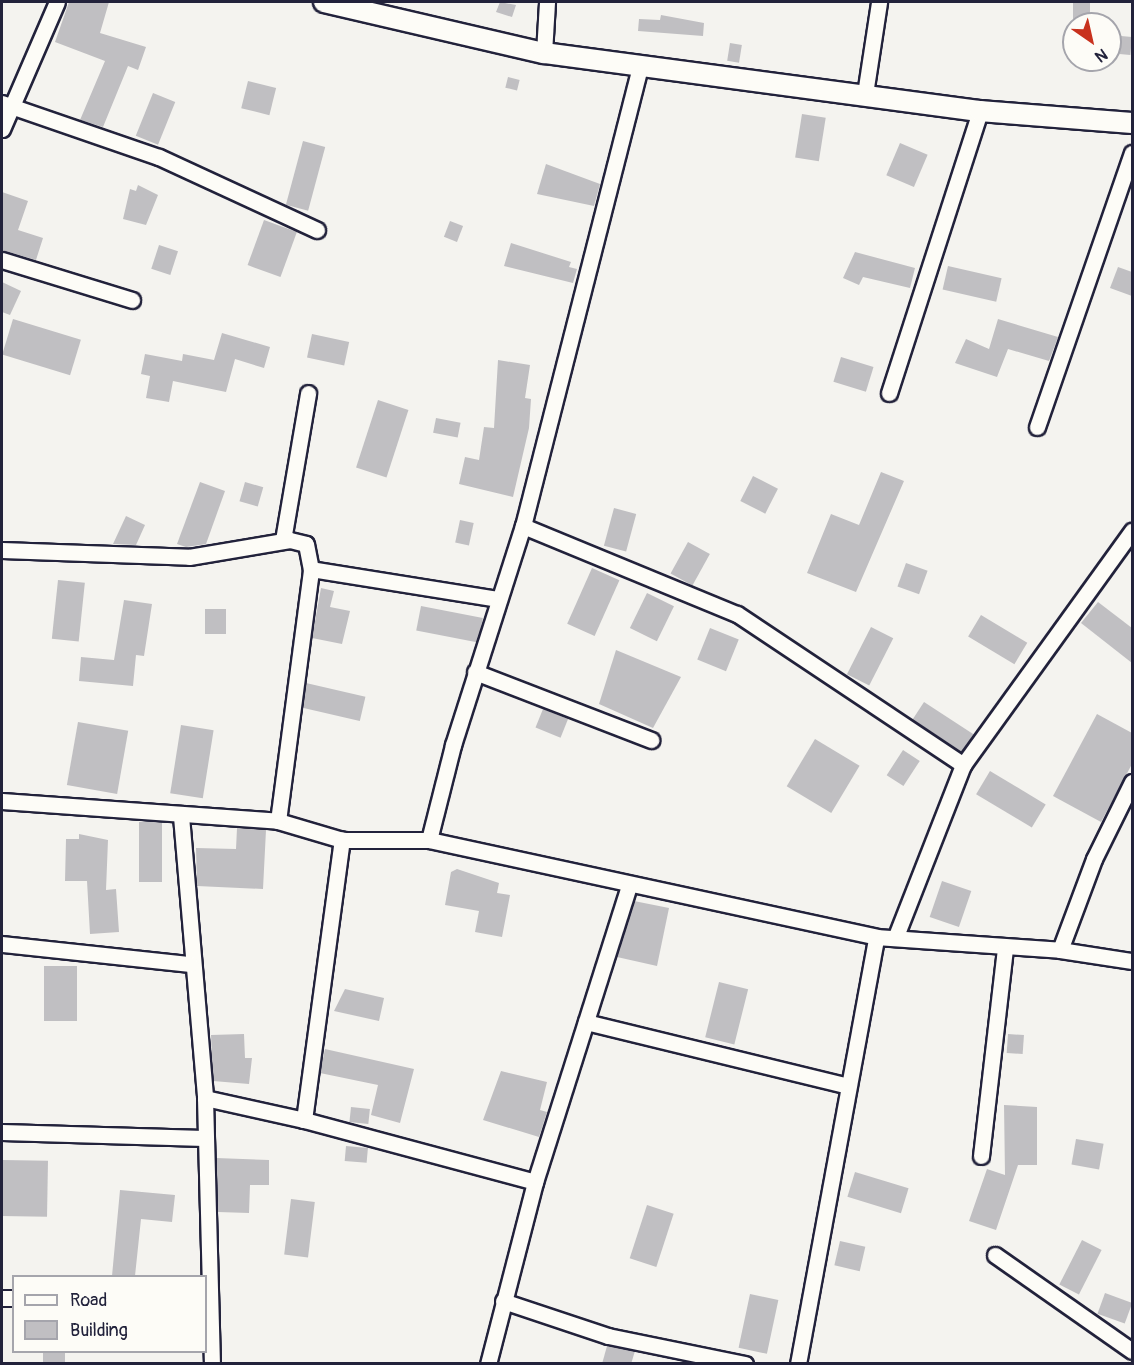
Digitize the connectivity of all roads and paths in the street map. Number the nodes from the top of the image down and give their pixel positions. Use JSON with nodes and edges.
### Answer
{"nodes":[{"id":1,"x":57,"y":2,"type":"edge"},
{"id":2,"x":324,"y":2,"type":"edge"},
{"id":3,"x":547,"y":2,"type":"edge"},
{"id":4,"x":879,"y":2,"type":"edge"},
{"id":5,"x":544,"y":53,"type":"junction"},
{"id":6,"x":640,"y":67,"type":"junction"},
{"id":7,"x":865,"y":94,"type":"junction"},
{"id":8,"x":6,"y":104,"type":"edge"},
{"id":9,"x":980,"y":111,"type":"junction"},
{"id":10,"x":1132,"y":123,"type":"edge"},
{"id":11,"x":2,"y":129,"type":"edge"},
{"id":12,"x":1132,"y":153,"type":"edge"},
{"id":13,"x":317,"y":230,"type":"dead end"},
{"id":14,"x":2,"y":260,"type":"edge"},
{"id":15,"x":132,"y":300,"type":"dead end"},
{"id":16,"x":309,"y":393,"type":"dead end"},
{"id":17,"x":889,"y":393,"type":"dead end"},
{"id":18,"x":1037,"y":427,"type":"dead end"},
{"id":19,"x":523,"y":526,"type":"junction"},
{"id":20,"x":1132,"y":531,"type":"edge"},
{"id":21,"x":283,"y":540,"type":"junction"},
{"id":22,"x":2,"y":550,"type":"edge"},
{"id":23,"x":311,"y":569,"type":"junction"},
{"id":24,"x":498,"y":599,"type":"junction"},
{"id":25,"x":475,"y":672,"type":"junction"},
{"id":26,"x":651,"y":740,"type":"dead end"},
{"id":27,"x":963,"y":765,"type":"junction"},
{"id":28,"x":1132,"y":782,"type":"edge"},
{"id":29,"x":2,"y":801,"type":"edge"},
{"id":30,"x":180,"y":816,"type":"junction"},
{"id":31,"x":278,"y":821,"type":"junction"},
{"id":32,"x":342,"y":840,"type":"junction"},
{"id":33,"x":429,"y":840,"type":"junction"},
{"id":34,"x":629,"y":885,"type":"junction"},
{"id":35,"x":896,"y":936,"type":"junction"},
{"id":36,"x":876,"y":937,"type":"junction"},
{"id":37,"x":2,"y":944,"type":"edge"},
{"id":38,"x":1005,"y":948,"type":"junction"},
{"id":39,"x":1060,"y":950,"type":"junction"},
{"id":40,"x":1132,"y":961,"type":"edge"},
{"id":41,"x":190,"y":964,"type":"junction"},
{"id":42,"x":586,"y":1022,"type":"junction"},
{"id":43,"x":845,"y":1085,"type":"junction"},
{"id":44,"x":205,"y":1098,"type":"junction"},
{"id":45,"x":304,"y":1120,"type":"junction"},
{"id":46,"x":2,"y":1132,"type":"edge"},
{"id":47,"x":204,"y":1138,"type":"junction"},
{"id":48,"x":981,"y":1156,"type":"dead end"},
{"id":49,"x":535,"y":1182,"type":"junction"},
{"id":50,"x":995,"y":1255,"type":"dead end"},
{"id":51,"x":503,"y":1301,"type":"junction"},
{"id":52,"x":208,"y":1311,"type":"edge"},
{"id":53,"x":1132,"y":1351,"type":"edge"},
{"id":54,"x":212,"y":1364,"type":"edge"},
{"id":55,"x":488,"y":1364,"type":"edge"},
{"id":56,"x":745,"y":1364,"type":"edge"},
{"id":57,"x":798,"y":1364,"type":"edge"}],
"edges":[{"from":1,"to":8,"type":"street"},
{"from":2,"to":5,"type":"street"},
{"from":3,"to":5,"type":"street"},
{"from":4,"to":7,"type":"street"},
{"from":5,"to":6,"type":"street"},
{"from":6,"to":7,"type":"street"},
{"from":6,"to":19,"type":"street"},
{"from":7,"to":9,"type":"street"},
{"from":8,"to":11,"type":"street"},
{"from":8,"to":13,"type":"street"},
{"from":9,"to":10,"type":"street"},
{"from":9,"to":17,"type":"street"},
{"from":12,"to":18,"type":"street"},
{"from":14,"to":15,"type":"street"},
{"from":16,"to":21,"type":"street"},
{"from":19,"to":24,"type":"street"},
{"from":19,"to":27,"type":"street"},
{"from":20,"to":27,"type":"street"},
{"from":21,"to":22,"type":"street"},
{"from":21,"to":23,"type":"street"},
{"from":23,"to":24,"type":"street"},
{"from":23,"to":31,"type":"street"},
{"from":24,"to":25,"type":"street"},
{"from":25,"to":26,"type":"street"},
{"from":25,"to":33,"type":"street"},
{"from":27,"to":35,"type":"street"},
{"from":28,"to":39,"type":"street"},
{"from":29,"to":30,"type":"street"},
{"from":30,"to":31,"type":"street"},
{"from":30,"to":41,"type":"street"},
{"from":31,"to":32,"type":"street"},
{"from":32,"to":33,"type":"street"},
{"from":32,"to":45,"type":"street"},
{"from":33,"to":34,"type":"street"},
{"from":34,"to":36,"type":"street"},
{"from":34,"to":42,"type":"street"},
{"from":35,"to":36,"type":"street"},
{"from":35,"to":38,"type":"street"},
{"from":36,"to":43,"type":"street"},
{"from":37,"to":41,"type":"street"},
{"from":38,"to":39,"type":"street"},
{"from":38,"to":48,"type":"street"},
{"from":39,"to":40,"type":"street"},
{"from":41,"to":44,"type":"street"},
{"from":42,"to":43,"type":"street"},
{"from":42,"to":49,"type":"street"},
{"from":43,"to":57,"type":"street"},
{"from":44,"to":45,"type":"street"},
{"from":44,"to":47,"type":"street"},
{"from":45,"to":49,"type":"street"},
{"from":46,"to":47,"type":"street"},
{"from":47,"to":52,"type":"street"},
{"from":49,"to":51,"type":"street"},
{"from":50,"to":53,"type":"street"},
{"from":51,"to":55,"type":"street"},
{"from":51,"to":56,"type":"street"},
{"from":52,"to":54,"type":"street"}]}
